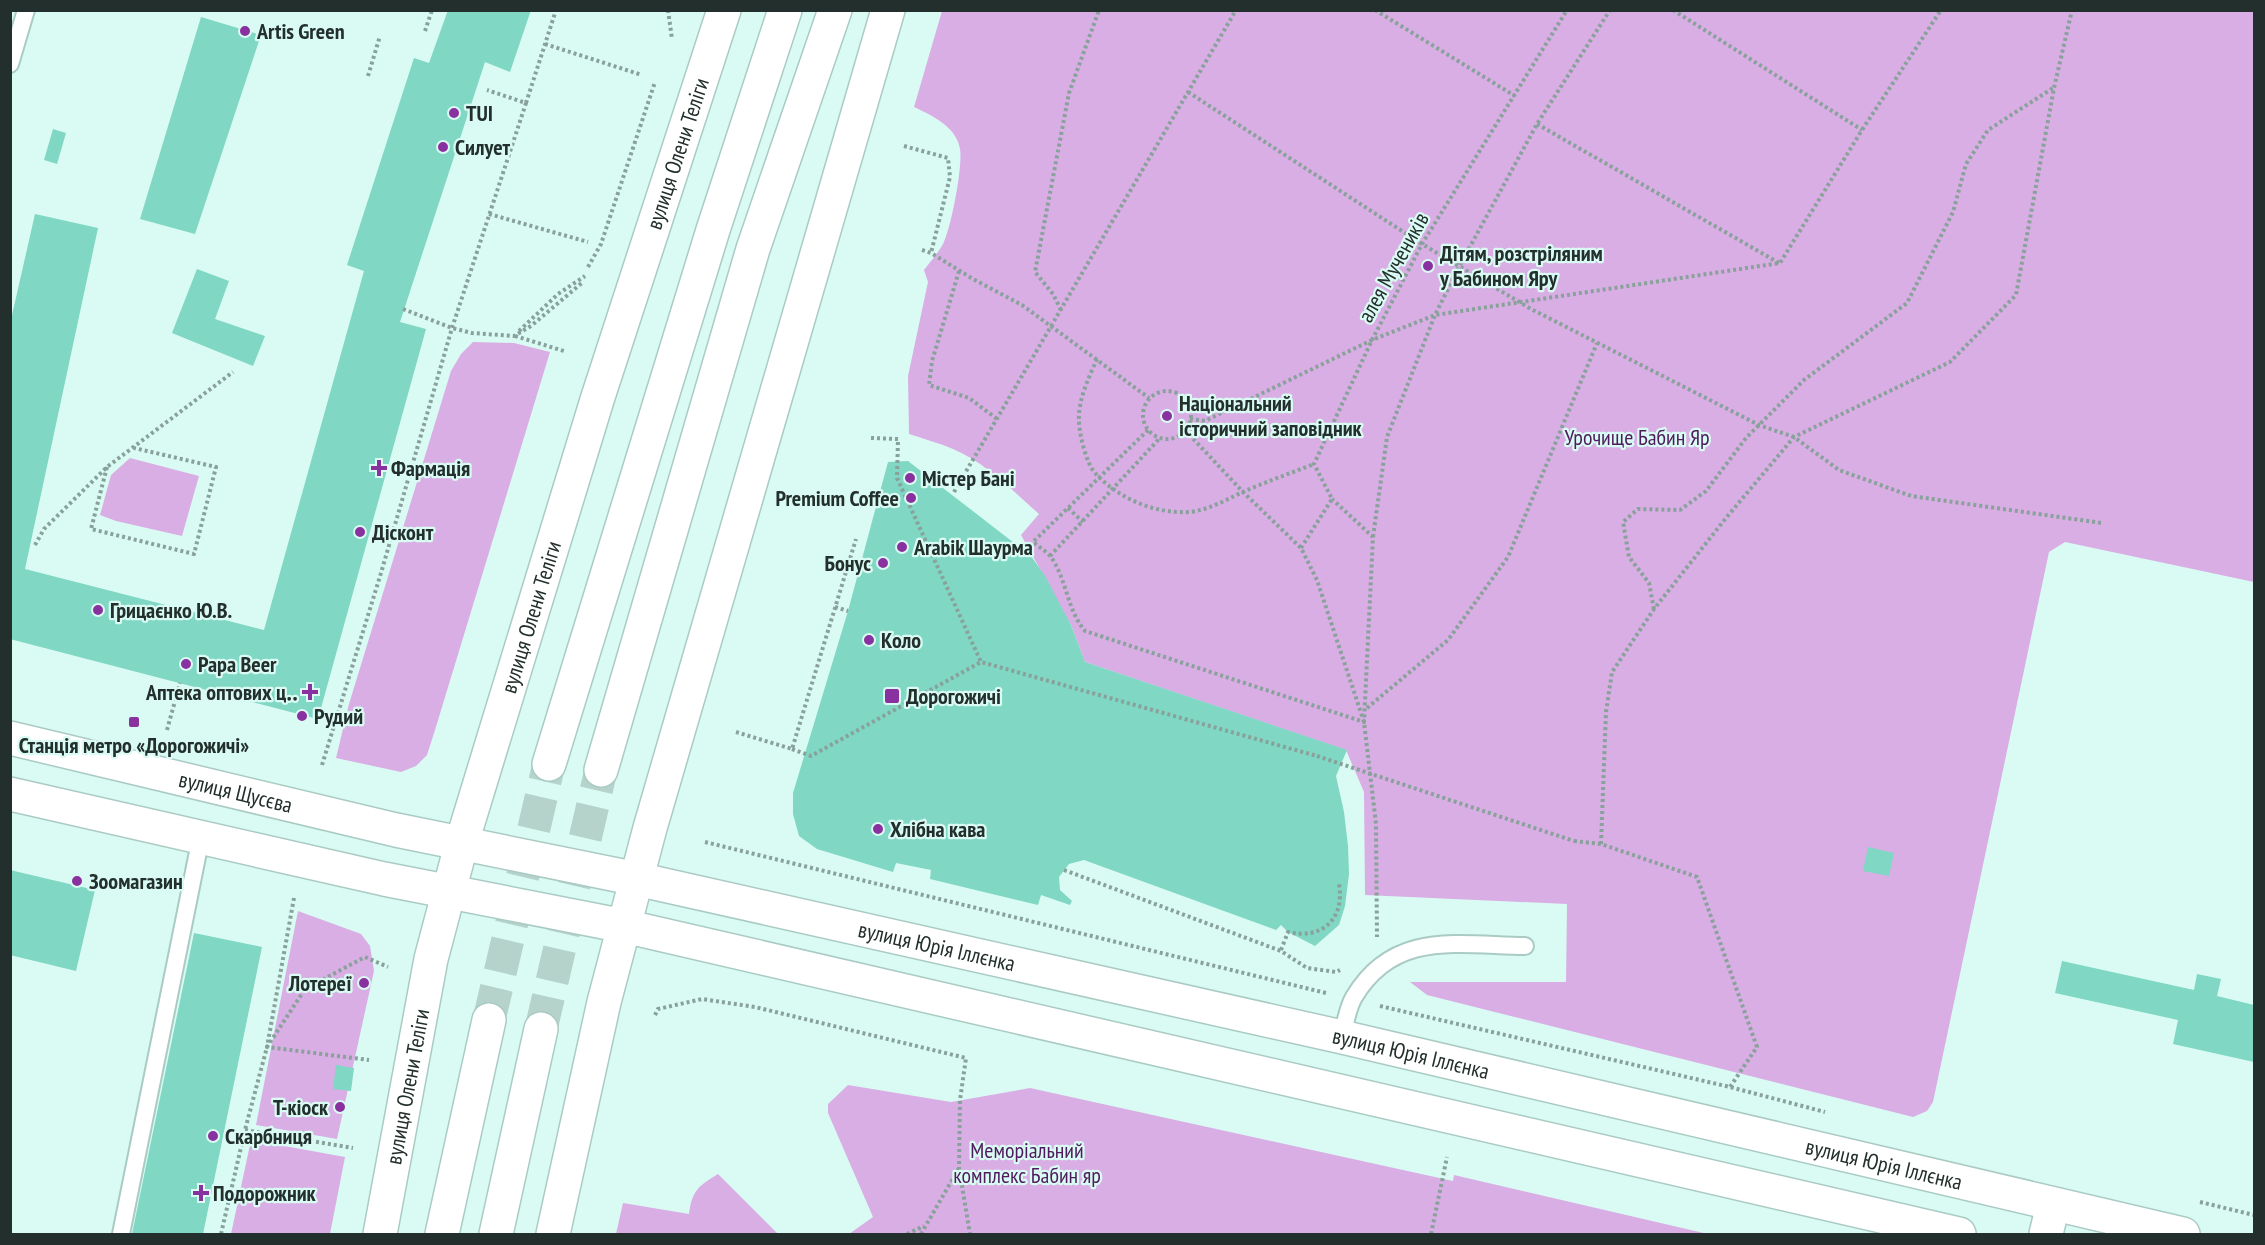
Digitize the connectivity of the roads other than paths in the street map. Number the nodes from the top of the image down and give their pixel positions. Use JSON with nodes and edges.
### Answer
{"nodes":[{"id":1,"x":26,"y":10,"type":"edge"},
{"id":2,"x":724,"y":10,"type":"edge"},
{"id":3,"x":785,"y":10,"type":"edge"},
{"id":4,"x":835,"y":10,"type":"edge"},
{"id":5,"x":888,"y":10,"type":"edge"},
{"id":6,"x":10,"y":64,"type":"edge"},
{"id":7,"x":10,"y":738,"type":"edge"},
{"id":8,"x":549,"y":764,"type":"tunnel mouth"},
{"id":9,"x":601,"y":770,"type":"tunnel mouth"},
{"id":10,"x":10,"y":794,"type":"edge"},
{"id":11,"x":201,"y":837,"type":"junction"},
{"id":12,"x":462,"y":842,"type":"junction"},
{"id":13,"x":637,"y":879,"type":"junction"},
{"id":14,"x":450,"y":891,"type":"junction"},
{"id":15,"x":624,"y":926,"type":"junction"},
{"id":16,"x":1525,"y":946,"type":"dead end"},
{"id":17,"x":489,"y":1020,"type":"tunnel mouth"},
{"id":18,"x":541,"y":1029,"type":"tunnel mouth"},
{"id":19,"x":1342,"y":1037,"type":"junction"},
{"id":20,"x":2050,"y":1220,"type":"edge"},
{"id":21,"x":121,"y":1234,"type":"edge"},
{"id":22,"x":380,"y":1234,"type":"edge"},
{"id":23,"x":442,"y":1234,"type":"edge"},
{"id":24,"x":496,"y":1234,"type":"edge"},
{"id":25,"x":553,"y":1234,"type":"edge"},
{"id":26,"x":1959,"y":1234,"type":"edge"},
{"id":27,"x":2183,"y":1234,"type":"edge"}],
"edges":[{"from":1,"to":6,"type":"lane"},
{"from":2,"to":12,"type":"main road","name":"вулиця Олени Теліги"},
{"from":3,"to":8,"type":"main road"},
{"from":4,"to":9,"type":"main road"},
{"from":5,"to":13,"type":"main road"},
{"from":7,"to":12,"type":"main road","name":"вулиця Щусєва"},
{"from":10,"to":11,"type":"main road"},
{"from":11,"to":14,"type":"main road"},
{"from":11,"to":21,"type":"lane"},
{"from":12,"to":13,"type":"main road","name":"вулиця Щусєва"},
{"from":12,"to":14,"type":"main road","name":"вулиця Олени Теліги"},
{"from":13,"to":15,"type":"main road"},
{"from":13,"to":19,"type":"main road","name":"вулиця Юрія Іллєнка"},
{"from":14,"to":15,"type":"main road"},
{"from":14,"to":22,"type":"main road","name":"вулиця Олени Теліги"},
{"from":15,"to":25,"type":"main road"},
{"from":15,"to":26,"type":"main road"},
{"from":16,"to":19,"type":"lane"},
{"from":17,"to":23,"type":"main road"},
{"from":18,"to":24,"type":"main road"},
{"from":19,"to":20,"type":"main road","name":"вулиця Юрія Іллєнка"},
{"from":20,"to":27,"type":"main road","name":"вулиця Юрія Іллєнка"}]}
